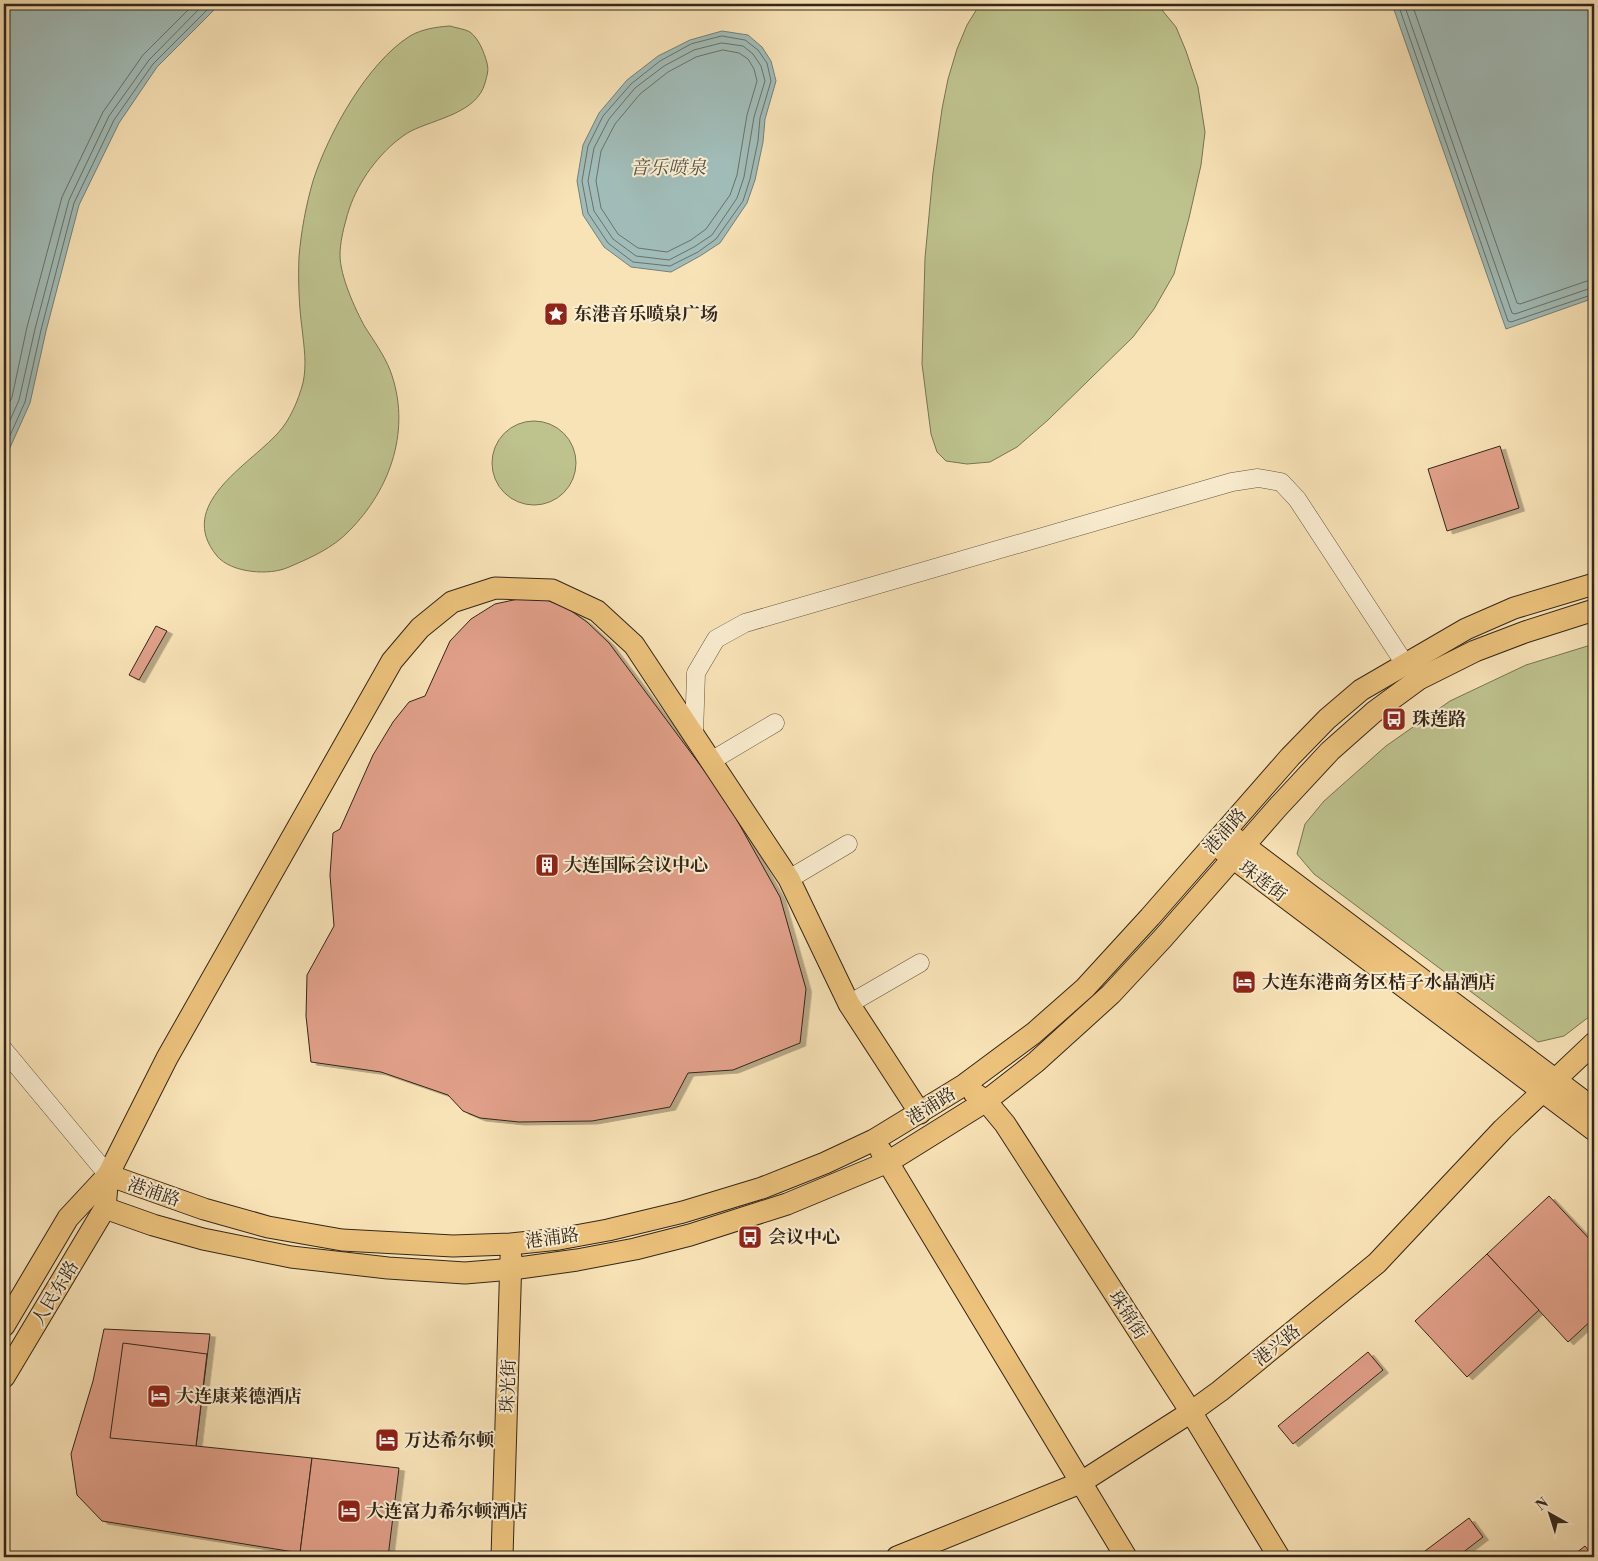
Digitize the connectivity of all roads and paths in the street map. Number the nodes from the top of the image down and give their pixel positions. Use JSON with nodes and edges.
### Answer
{"nodes":[{"id":1,"x":1594,"y":584,"type":"edge"},
{"id":2,"x":1594,"y":610,"type":"edge"},
{"id":3,"x":1405,"y":664,"type":"junction"},
{"id":4,"x":775,"y":723,"type":"dead end"},
{"id":5,"x":694,"y":734,"type":"junction"},
{"id":6,"x":711,"y":761,"type":"junction"},
{"id":7,"x":1220,"y":836,"type":"junction"},
{"id":8,"x":848,"y":844,"type":"dead end"},
{"id":9,"x":1239,"y":852,"type":"junction"},
{"id":10,"x":789,"y":879,"type":"junction"},
{"id":11,"x":920,"y":963,"type":"dead end"},
{"id":12,"x":850,"y":1004,"type":"junction"},
{"id":13,"x":1594,"y":1043,"type":"edge"},
{"id":14,"x":4,"y":1050,"type":"edge"},
{"id":15,"x":964,"y":1086,"type":"junction"},
{"id":16,"x":1549,"y":1086,"type":"junction"},
{"id":17,"x":986,"y":1101,"type":"junction"},
{"id":18,"x":1594,"y":1109,"type":"edge"},
{"id":19,"x":920,"y":1113,"type":"junction"},
{"id":20,"x":1594,"y":1130,"type":"edge"},
{"id":21,"x":874,"y":1140,"type":"junction"},
{"id":22,"x":888,"y":1162,"type":"junction"},
{"id":23,"x":108,"y":1175,"type":"junction"},
{"id":24,"x":105,"y":1208,"type":"junction"},
{"id":25,"x":511,"y":1244,"type":"junction"},
{"id":26,"x":512,"y":1269,"type":"junction"},
{"id":27,"x":4,"y":1326,"type":"edge"},
{"id":28,"x":4,"y":1377,"type":"edge"},
{"id":29,"x":1191,"y":1412,"type":"junction"},
{"id":30,"x":1080,"y":1483,"type":"junction"},
{"id":31,"x":1590,"y":1552,"type":"dead end"},
{"id":32,"x":502,"y":1557,"type":"edge"},
{"id":33,"x":897,"y":1557,"type":"edge"},
{"id":34,"x":1126,"y":1557,"type":"edge"},
{"id":35,"x":1279,"y":1557,"type":"edge"},
{"id":36,"x":1584,"y":1557,"type":"edge"}],
"edges":[{"from":1,"to":3,"type":"main road","name":"港浦路"},
{"from":2,"to":9,"type":"main road","name":"港浦路"},
{"from":3,"to":5,"type":"street"},
{"from":3,"to":7,"type":"main road","name":"港浦路"},
{"from":4,"to":6,"type":"street"},
{"from":5,"to":6,"type":"main road"},
{"from":5,"to":23,"type":"main road"},
{"from":6,"to":10,"type":"main road"},
{"from":7,"to":9,"type":"main road","name":"珠莲街"},
{"from":7,"to":15,"type":"main road","name":"港浦路"},
{"from":8,"to":10,"type":"street"},
{"from":9,"to":16,"type":"main road","name":"珠莲街"},
{"from":9,"to":17,"type":"main road","name":"港浦路"},
{"from":10,"to":12,"type":"main road"},
{"from":11,"to":12,"type":"street"},
{"from":12,"to":19,"type":"main road"},
{"from":13,"to":16,"type":"main road","name":"港兴路"},
{"from":14,"to":23,"type":"street"},
{"from":15,"to":17,"type":"main road","name":"珠锦街"},
{"from":15,"to":19,"type":"main road","name":"港浦路"},
{"from":16,"to":18,"type":"main road","name":"珠莲街"},
{"from":16,"to":20,"type":"main road","name":"珠莲街"},
{"from":16,"to":29,"type":"main road","name":"港兴路"},
{"from":17,"to":22,"type":"main road","name":"港浦路"},
{"from":17,"to":29,"type":"main road","name":"珠锦街"},
{"from":19,"to":21,"type":"main road","name":"港浦路"},
{"from":21,"to":22,"type":"main road"},
{"from":21,"to":25,"type":"main road","name":"港浦路"},
{"from":22,"to":26,"type":"main road","name":"港浦路"},
{"from":22,"to":30,"type":"main road"},
{"from":23,"to":24,"type":"main road"},
{"from":23,"to":25,"type":"main road","name":"港浦路"},
{"from":23,"to":27,"type":"main road","name":"人民东路"},
{"from":24,"to":26,"type":"main road","name":"港浦路"},
{"from":24,"to":28,"type":"main road","name":"人民东路"},
{"from":25,"to":26,"type":"main road","name":"珠光街"},
{"from":26,"to":32,"type":"main road","name":"珠光街"},
{"from":29,"to":30,"type":"main road","name":"港兴路"},
{"from":29,"to":35,"type":"main road","name":"珠锦街"},
{"from":30,"to":33,"type":"main road","name":"港兴路"},
{"from":30,"to":34,"type":"main road"},
{"from":31,"to":36,"type":"path"}]}
